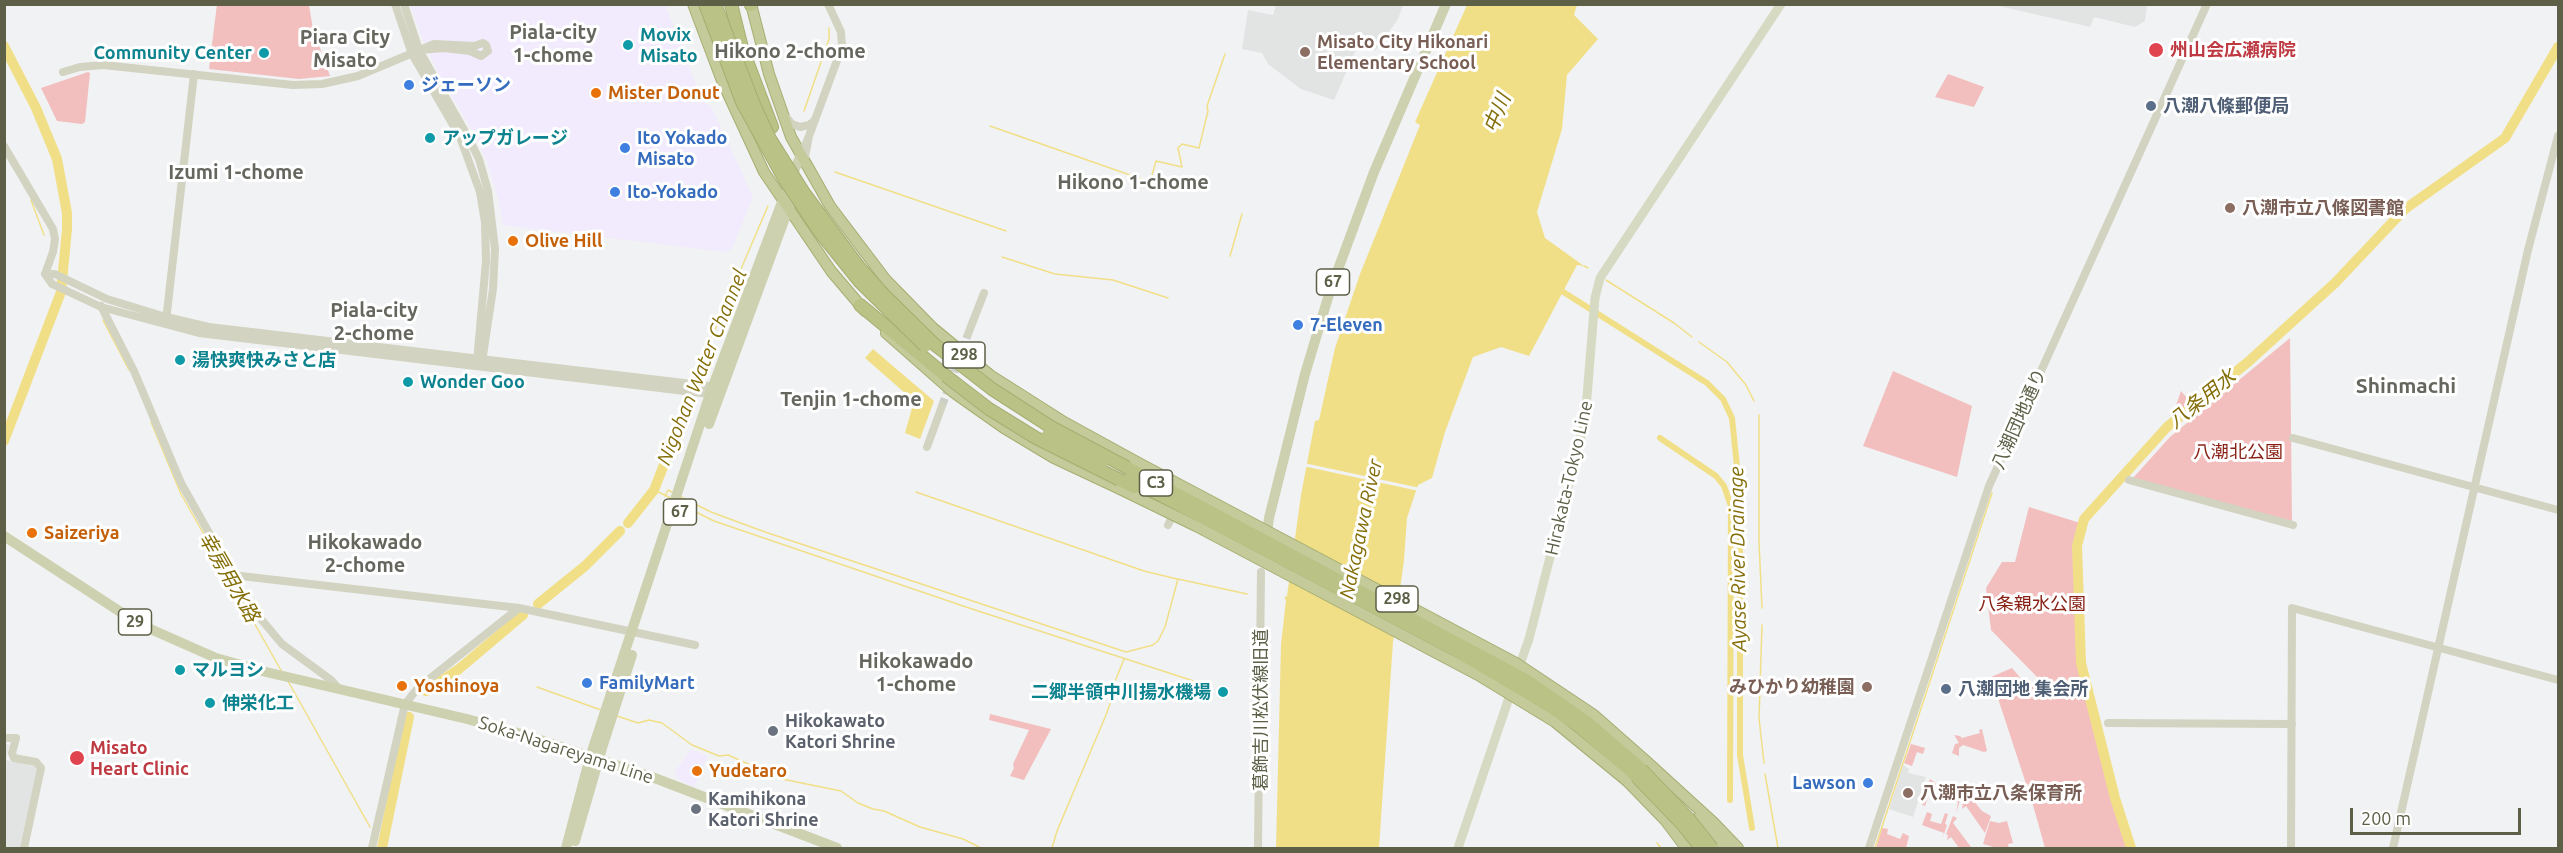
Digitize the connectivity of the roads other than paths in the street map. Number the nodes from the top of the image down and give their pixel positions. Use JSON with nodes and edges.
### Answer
{"nodes":[{"id":1,"x":395,"y":4,"type":"edge"},
{"id":2,"x":404,"y":4,"type":"edge"},
{"id":3,"x":693,"y":4,"type":"edge"},
{"id":4,"x":704,"y":4,"type":"edge"},
{"id":5,"x":715,"y":4,"type":"edge"},
{"id":6,"x":731,"y":4,"type":"edge"},
{"id":7,"x":751,"y":4,"type":"edge"},
{"id":8,"x":828,"y":4,"type":"edge"},
{"id":9,"x":1446,"y":4,"type":"edge"},
{"id":10,"x":1781,"y":4,"type":"edge"},
{"id":11,"x":2207,"y":4,"type":"edge"},
{"id":12,"x":416,"y":52,"type":"junction"},
{"id":13,"x":63,"y":72,"type":"dead end"},
{"id":14,"x":194,"y":74,"type":"junction"},
{"id":15,"x":777,"y":99,"type":"junction"},
{"id":16,"x":816,"y":120,"type":"junction"},
{"id":17,"x":2559,"y":136,"type":"edge"},
{"id":18,"x":4,"y":146,"type":"edge"},
{"id":19,"x":802,"y":159,"type":"junction"},
{"id":20,"x":785,"y":206,"type":"junction"},
{"id":21,"x":838,"y":240,"type":"junction"},
{"id":22,"x":45,"y":274,"type":"junction"},
{"id":23,"x":984,"y":293,"type":"dead end"},
{"id":24,"x":103,"y":297,"type":"junction"},
{"id":25,"x":860,"y":305,"type":"junction"},
{"id":26,"x":101,"y":307,"type":"junction"},
{"id":27,"x":166,"y":321,"type":"junction"},
{"id":28,"x":968,"y":334,"type":"tunnel mouth"},
{"id":29,"x":480,"y":358,"type":"junction"},
{"id":30,"x":479,"y":367,"type":"junction"},
{"id":31,"x":715,"y":389,"type":"junction"},
{"id":32,"x":942,"y":406,"type":"tunnel mouth"},
{"id":33,"x":2293,"y":438,"type":"dead end"},
{"id":34,"x":927,"y":447,"type":"dead end"},
{"id":35,"x":1190,"y":478,"type":"dead end"},
{"id":36,"x":2129,"y":480,"type":"dead end"},
{"id":37,"x":2474,"y":487,"type":"junction"},
{"id":38,"x":1188,"y":510,"type":"junction"},
{"id":39,"x":2559,"y":510,"type":"edge"},
{"id":40,"x":1168,"y":525,"type":"dead end"},
{"id":41,"x":2293,"y":525,"type":"dead end"},
{"id":42,"x":4,"y":536,"type":"edge"},
{"id":43,"x":1261,"y":572,"type":"joint"},
{"id":44,"x":232,"y":575,"type":"junction"},
{"id":45,"x":519,"y":608,"type":"junction"},
{"id":46,"x":636,"y":633,"type":"junction"},
{"id":47,"x":695,"y":645,"type":"dead end"},
{"id":48,"x":2438,"y":647,"type":"junction"},
{"id":49,"x":2559,"y":680,"type":"edge"},
{"id":50,"x":339,"y":689,"type":"junction"},
{"id":51,"x":405,"y":704,"type":"junction"},
{"id":52,"x":2108,"y":723,"type":"dead end"},
{"id":53,"x":2292,"y":724,"type":"junction"},
{"id":54,"x":4,"y":738,"type":"edge"},
{"id":55,"x":594,"y":758,"type":"junction"},
{"id":56,"x":1658,"y":772,"type":"junction"},
{"id":57,"x":24,"y":849,"type":"edge"},
{"id":58,"x":372,"y":849,"type":"edge"},
{"id":59,"x":566,"y":849,"type":"edge"},
{"id":60,"x":573,"y":849,"type":"edge"},
{"id":61,"x":837,"y":849,"type":"edge"},
{"id":62,"x":1258,"y":849,"type":"edge"},
{"id":63,"x":1458,"y":849,"type":"edge"},
{"id":64,"x":1688,"y":849,"type":"edge"},
{"id":65,"x":1701,"y":849,"type":"edge"},
{"id":66,"x":1712,"y":849,"type":"edge"},
{"id":67,"x":1725,"y":849,"type":"edge"},
{"id":68,"x":1738,"y":849,"type":"edge"},
{"id":69,"x":1869,"y":849,"type":"edge"},
{"id":70,"x":2291,"y":849,"type":"edge"},
{"id":71,"x":2393,"y":849,"type":"edge"}],
"edges":[{"from":1,"to":12,"type":"street"},
{"from":2,"to":12,"type":"street"},
{"from":3,"to":20,"type":"highway","number":"298"},
{"from":4,"to":38,"type":"highway","number":"C3","bridge":true},
{"from":5,"to":21,"type":"highway","number":"C3","bridge":true},
{"from":6,"to":21,"type":"highway","bridge":true},
{"from":7,"to":15,"type":"highway","number":"298"},
{"from":8,"to":16,"type":"street"},
{"from":9,"to":43,"type":"main road","number":"67"},
{"from":10,"to":63,"type":"main road","name":"Hirakata-Tokyo Line"},
{"from":11,"to":69,"type":"street","name":"八潮団地通り"},
{"from":12,"to":12,"type":"street"},
{"from":12,"to":14,"type":"street"},
{"from":12,"to":29,"type":"street"},
{"from":13,"to":14,"type":"street"},
{"from":14,"to":27,"type":"street"},
{"from":15,"to":16,"type":"street"},
{"from":15,"to":19,"type":"highway","number":"298"},
{"from":16,"to":19,"type":"street"},
{"from":17,"to":37,"type":"street"},
{"from":18,"to":22,"type":"street"},
{"from":19,"to":20,"type":"main road","number":"67"},
{"from":19,"to":56,"type":"highway","number":"298","bridge":true},
{"from":20,"to":25,"type":"highway","number":"298"},
{"from":20,"to":31,"type":"main road","number":"67"},
{"from":21,"to":66,"type":"highway","number":"C3","bridge":true},
{"from":22,"to":24,"type":"street"},
{"from":22,"to":26,"type":"street"},
{"from":23,"to":28,"type":"street"},
{"from":24,"to":26,"type":"street"},
{"from":24,"to":27,"type":"street"},
{"from":25,"to":38,"type":"highway","number":"298","bridge":true},
{"from":25,"to":64,"type":"highway","number":"298","bridge":true},
{"from":26,"to":27,"type":"street"},
{"from":26,"to":44,"type":"street"},
{"from":27,"to":29,"type":"street"},
{"from":27,"to":30,"type":"street"},
{"from":29,"to":30,"type":"street"},
{"from":29,"to":31,"type":"street"},
{"from":30,"to":31,"type":"street"},
{"from":31,"to":46,"type":"main road","number":"67"},
{"from":32,"to":34,"type":"street"},
{"from":33,"to":37,"type":"street"},
{"from":35,"to":40,"type":"street"},
{"from":36,"to":41,"type":"street"},
{"from":37,"to":39,"type":"street"},
{"from":37,"to":48,"type":"street"},
{"from":38,"to":65,"type":"highway","number":"C3","bridge":true},
{"from":42,"to":50,"type":"main road","name":"Soka-Nagareyama Line","number":"29"},
{"from":43,"to":62,"type":"street","name":"葛飾吉川松伏線旧道"},
{"from":44,"to":45,"type":"street"},
{"from":44,"to":50,"type":"street"},
{"from":45,"to":46,"type":"street"},
{"from":45,"to":51,"type":"street"},
{"from":46,"to":47,"type":"street"},
{"from":46,"to":55,"type":"main road","number":"67"},
{"from":48,"to":49,"type":"street"},
{"from":48,"to":53,"type":"street"},
{"from":48,"to":71,"type":"street"},
{"from":50,"to":51,"type":"main road","name":"Soka-Nagareyama Line","number":"29"},
{"from":51,"to":55,"type":"main road","name":"Soka-Nagareyama Line","number":"29"},
{"from":51,"to":58,"type":"street"},
{"from":52,"to":53,"type":"street"},
{"from":53,"to":70,"type":"street"},
{"from":54,"to":57,"type":"street"},
{"from":55,"to":59,"type":"main road","number":"67"},
{"from":55,"to":60,"type":"main road","number":"67"},
{"from":55,"to":61,"type":"main road","name":"Soka-Nagareyama Line","number":"29"},
{"from":56,"to":67,"type":"highway","number":"298"},
{"from":56,"to":68,"type":"highway","number":"298"}]}
